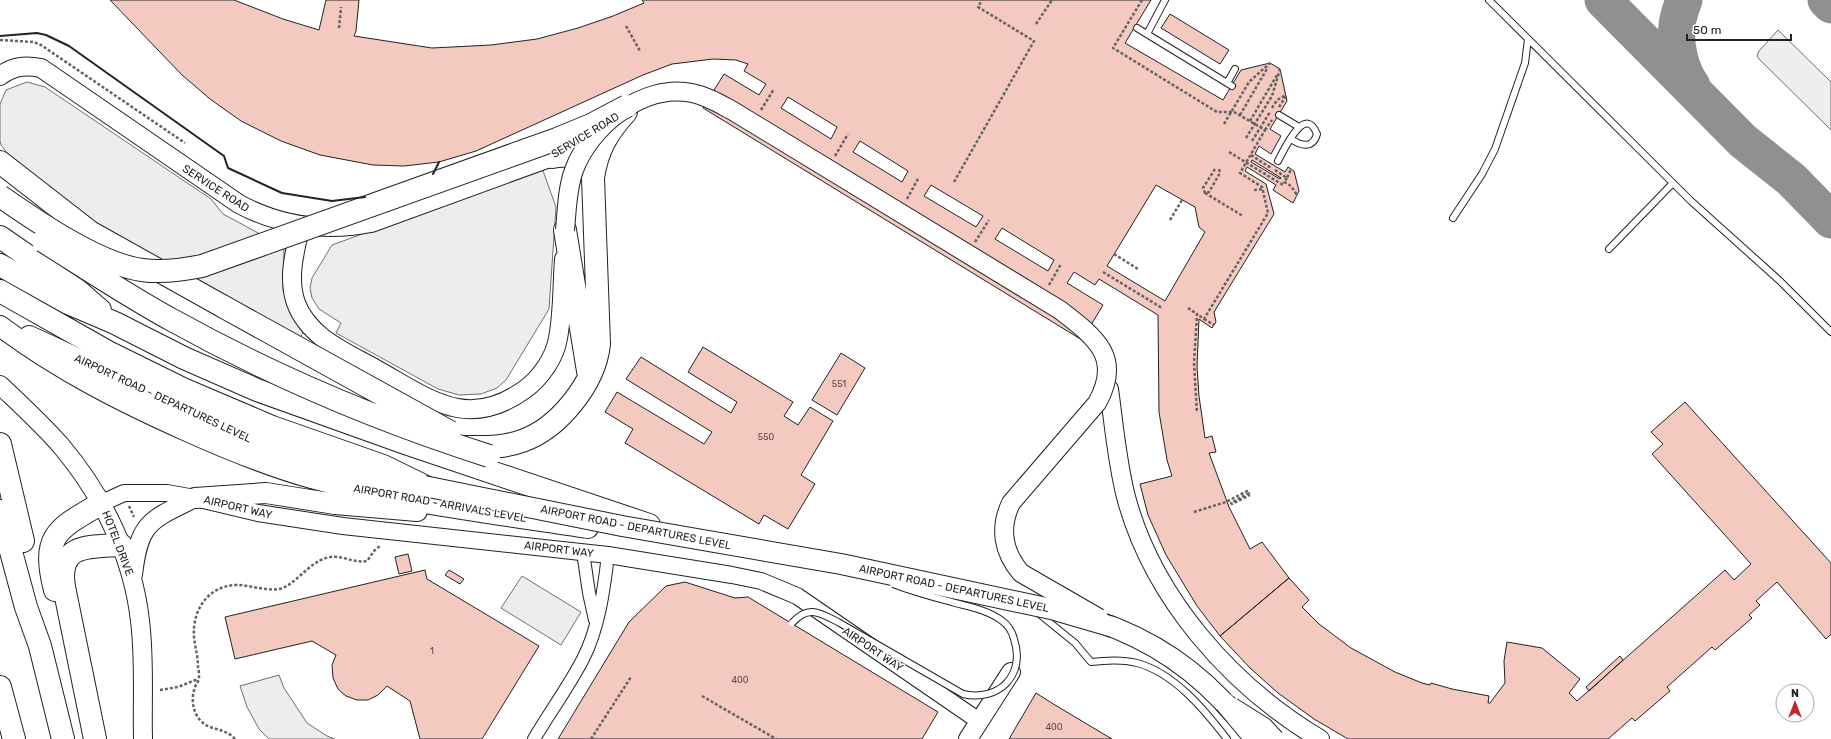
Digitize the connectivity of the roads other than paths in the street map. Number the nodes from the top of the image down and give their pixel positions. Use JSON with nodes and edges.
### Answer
{"nodes":[{"id":1,"x":1165,"y":0,"type":"edge"},
{"id":2,"x":1489,"y":0,"type":"edge"},
{"id":3,"x":1137,"y":28,"type":"dead end"},
{"id":4,"x":1146,"y":34,"type":"junction"},
{"id":5,"x":1528,"y":39,"type":"junction"},
{"id":6,"x":1235,"y":69,"type":"dead end"},
{"id":7,"x":0,"y":76,"type":"edge"},
{"id":8,"x":628,"y":107,"type":"junction"},
{"id":9,"x":1279,"y":115,"type":"dead end"},
{"id":10,"x":1298,"y":127,"type":"junction"},
{"id":11,"x":1291,"y":140,"type":"junction"},
{"id":12,"x":552,"y":157,"type":"junction"},
{"id":13,"x":1278,"y":160,"type":"dead end"},
{"id":14,"x":0,"y":162,"type":"edge"},
{"id":15,"x":593,"y":178,"type":"junction"},
{"id":16,"x":1673,"y":183,"type":"junction"},
{"id":17,"x":0,"y":196,"type":"edge"},
{"id":18,"x":0,"y":211,"type":"edge"},
{"id":19,"x":1453,"y":218,"type":"dead end"},
{"id":20,"x":300,"y":225,"type":"junction"},
{"id":21,"x":565,"y":230,"type":"junction"},
{"id":22,"x":0,"y":237,"type":"edge"},
{"id":23,"x":1609,"y":249,"type":"dead end"},
{"id":24,"x":0,"y":265,"type":"edge"},
{"id":25,"x":0,"y":291,"type":"edge"},
{"id":26,"x":115,"y":323,"type":"junction"},
{"id":27,"x":0,"y":325,"type":"edge"},
{"id":28,"x":1831,"y":332,"type":"edge"},
{"id":29,"x":588,"y":379,"type":"junction"},
{"id":30,"x":0,"y":385,"type":"edge"},
{"id":31,"x":1109,"y":389,"type":"junction"},
{"id":32,"x":405,"y":443,"type":"junction"},
{"id":33,"x":0,"y":444,"type":"edge"},
{"id":34,"x":489,"y":456,"type":"junction"},
{"id":35,"x":424,"y":486,"type":"junction"},
{"id":36,"x":195,"y":498,"type":"junction"},
{"id":37,"x":102,"y":503,"type":"junction"},
{"id":38,"x":0,"y":511,"type":"edge"},
{"id":39,"x":483,"y":512,"type":"junction"},
{"id":40,"x":710,"y":544,"type":"junction"},
{"id":41,"x":121,"y":545,"type":"junction"},
{"id":42,"x":583,"y":552,"type":"junction"},
{"id":43,"x":608,"y":555,"type":"junction"},
{"id":44,"x":841,"y":564,"type":"junction"},
{"id":45,"x":873,"y":573,"type":"junction"},
{"id":46,"x":132,"y":580,"type":"junction"},
{"id":47,"x":1025,"y":604,"type":"junction"},
{"id":48,"x":1082,"y":617,"type":"junction"},
{"id":49,"x":595,"y":623,"type":"junction"},
{"id":50,"x":792,"y":623,"type":"dead end"},
{"id":51,"x":1113,"y":627,"type":"junction"},
{"id":52,"x":40,"y":646,"type":"junction"},
{"id":53,"x":0,"y":687,"type":"edge"},
{"id":54,"x":85,"y":695,"type":"junction"},
{"id":55,"x":1225,"y":702,"type":"junction"},
{"id":56,"x":979,"y":722,"type":"junction"},
{"id":57,"x":14,"y":739,"type":"edge"},
{"id":58,"x":63,"y":739,"type":"edge"},
{"id":59,"x":95,"y":739,"type":"edge"},
{"id":60,"x":143,"y":739,"type":"edge"},
{"id":61,"x":534,"y":739,"type":"edge"},
{"id":62,"x":968,"y":739,"type":"edge"},
{"id":63,"x":1226,"y":739,"type":"edge"},
{"id":64,"x":1254,"y":739,"type":"edge"},
{"id":65,"x":1275,"y":739,"type":"edge"},
{"id":66,"x":1285,"y":739,"type":"edge"},
{"id":67,"x":1320,"y":739,"type":"edge"}],
"edges":[{"from":1,"to":4,"type":"lane"},
{"from":2,"to":5,"type":"lane"},
{"from":3,"to":4,"type":"lane"},
{"from":4,"to":6,"type":"lane"},
{"from":5,"to":16,"type":"lane"},
{"from":5,"to":19,"type":"lane"},
{"from":7,"to":20,"type":"main road","name":"SERVICE ROAD"},
{"from":8,"to":12,"type":"main road","name":"SERVICE ROAD"},
{"from":8,"to":15,"type":"highway"},
{"from":8,"to":17,"type":"highway","bridge":true},
{"from":8,"to":21,"type":"main road","bridge":true},
{"from":8,"to":31,"type":"main road"},
{"from":8,"to":51,"type":"main road","bridge":true},
{"from":9,"to":10,"type":"lane"},
{"from":10,"to":11,"type":"lane"},
{"from":10,"to":11,"type":"lane"},
{"from":11,"to":13,"type":"lane"},
{"from":12,"to":15,"type":"highway"},
{"from":12,"to":20,"type":"main road","name":"SERVICE ROAD"},
{"from":14,"to":34,"type":"highway","bridge":true},
{"from":15,"to":29,"type":"highway"},
{"from":16,"to":23,"type":"lane"},
{"from":16,"to":28,"type":"lane"},
{"from":18,"to":34,"type":"highway","bridge":true},
{"from":20,"to":21,"type":"main road"},
{"from":21,"to":29,"type":"highway"},
{"from":22,"to":26,"type":"highway"},
{"from":24,"to":26,"type":"highway"},
{"from":25,"to":35,"type":"highway"},
{"from":26,"to":32,"type":"highway"},
{"from":27,"to":35,"type":"main road","name":"AIRPORT ROAD - DEPARTURES LEVEL"},
{"from":27,"to":39,"type":"main road","name":"AIRPORT ROAD - ARRIVALS LEVEL"},
{"from":29,"to":32,"type":"highway"},
{"from":30,"to":37,"type":"main road","name":"HOTEL DRIVE"},
{"from":31,"to":48,"type":"main road"},
{"from":31,"to":67,"type":"main road"},
{"from":32,"to":40,"type":"highway"},
{"from":33,"to":52,"type":"highway"},
{"from":34,"to":40,"type":"highway","bridge":true},
{"from":35,"to":40,"type":"main road","name":"AIRPORT ROAD - DEPARTURES LEVEL","bridge":true},
{"from":36,"to":37,"type":"street","name":"AIRPORT WAY"},
{"from":36,"to":39,"type":"main road"},
{"from":36,"to":42,"type":"street","name":"AIRPORT WAY"},
{"from":36,"to":46,"type":"main road"},
{"from":37,"to":41,"type":"main road","name":"HOTEL DRIVE"},
{"from":37,"to":54,"type":"highway"},
{"from":38,"to":52,"type":"highway"},
{"from":39,"to":40,"type":"main road","name":"AIRPORT ROAD - ARRIVALS LEVEL"},
{"from":40,"to":44,"type":"main road","name":"AIRPORT ROAD - DEPARTURES LEVEL","bridge":true},
{"from":40,"to":45,"type":"main road","name":"AIRPORT ROAD - ARRIVALS LEVEL"},
{"from":41,"to":46,"type":"main road","name":"HOTEL DRIVE"},
{"from":41,"to":54,"type":"highway"},
{"from":42,"to":43,"type":"street","name":"AIRPORT WAY"},
{"from":42,"to":49,"type":"street"},
{"from":43,"to":49,"type":"street"},
{"from":43,"to":56,"type":"street","name":"AIRPORT WAY"},
{"from":44,"to":50,"type":"lane","bridge":true},
{"from":44,"to":51,"type":"main road","name":"AIRPORT ROAD - DEPARTURES LEVEL","bridge":true},
{"from":45,"to":47,"type":"main road","name":"AIRPORT ROAD - ARRIVALS LEVEL"},
{"from":45,"to":56,"type":"main road"},
{"from":46,"to":60,"type":"main road","name":"HOTEL DRIVE"},
{"from":47,"to":48,"type":"main road","name":"AIRPORT ROAD - ARRIVALS LEVEL"},
{"from":47,"to":63,"type":"lane"},
{"from":48,"to":55,"type":"main road","name":"AIRPORT ROAD - ARRIVALS LEVEL"},
{"from":49,"to":61,"type":"street"},
{"from":51,"to":55,"type":"main road","name":"AIRPORT ROAD - DEPARTURES LEVEL"},
{"from":52,"to":58,"type":"highway"},
{"from":53,"to":57,"type":"highway"},
{"from":54,"to":59,"type":"highway"},
{"from":55,"to":64,"type":"main road","name":"AIRPORT ROAD - DEPARTURES LEVEL","bridge":true},
{"from":55,"to":65,"type":"main road","bridge":true},
{"from":55,"to":66,"type":"main road"},
{"from":56,"to":62,"type":"main road"}]}
